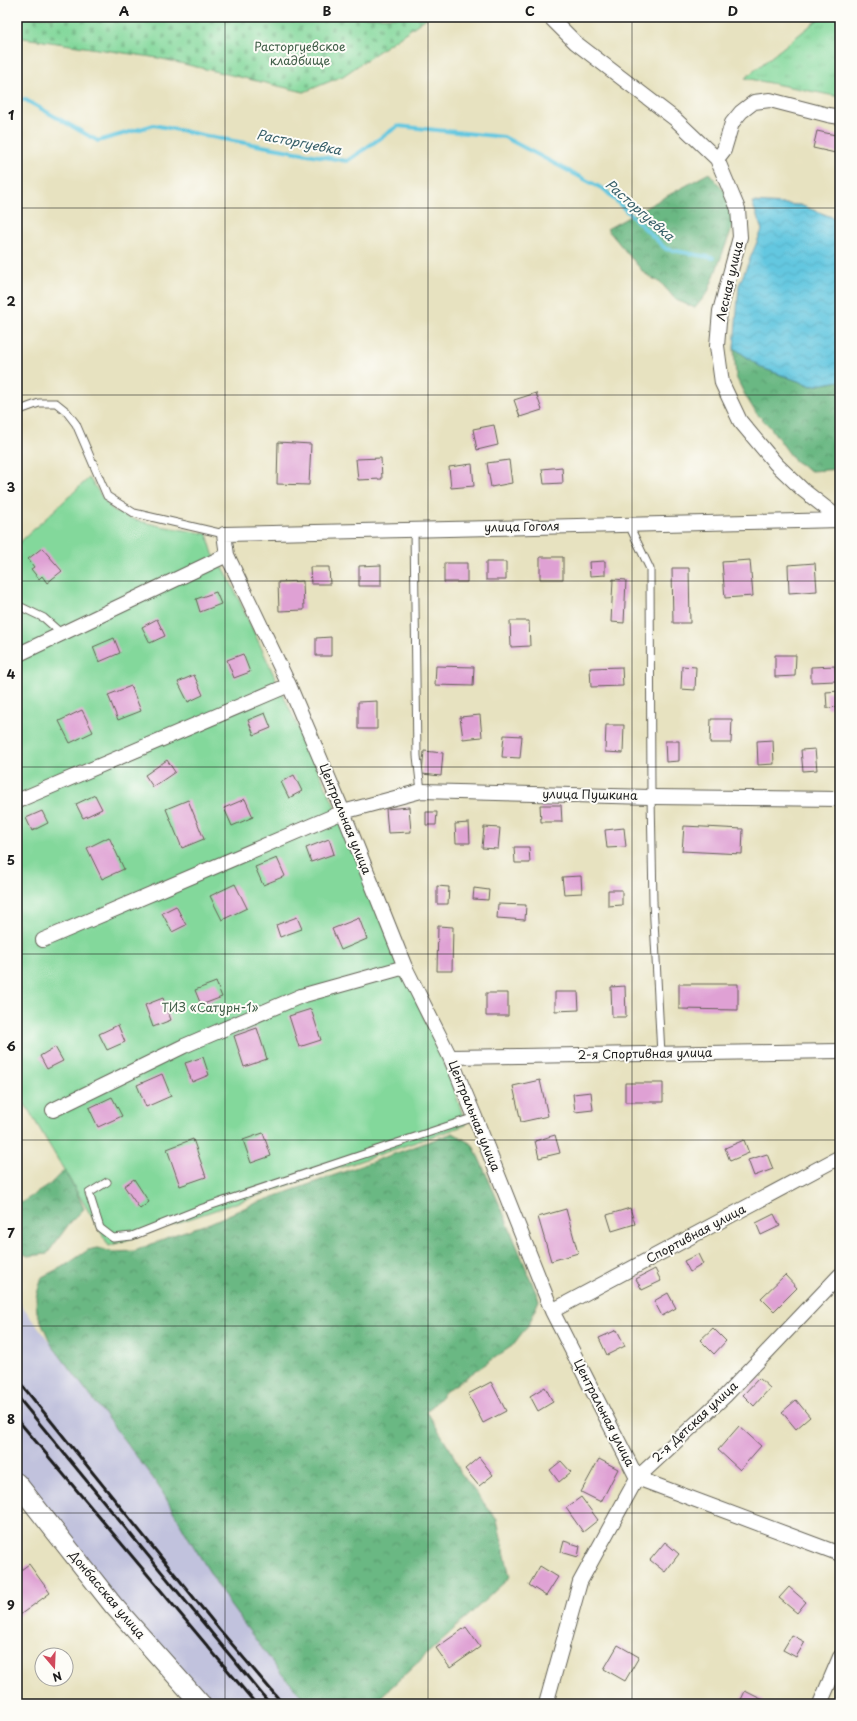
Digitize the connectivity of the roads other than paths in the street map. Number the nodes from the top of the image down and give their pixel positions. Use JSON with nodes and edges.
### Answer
{"nodes":[{"id":1,"x":550,"y":17,"type":"edge"},
{"id":2,"x":840,"y":117,"type":"edge"},
{"id":3,"x":717,"y":159,"type":"junction"},
{"id":4,"x":17,"y":411,"type":"edge"},
{"id":5,"x":840,"y":520,"type":"edge"},
{"id":6,"x":629,"y":525,"type":"junction"},
{"id":7,"x":414,"y":530,"type":"junction"},
{"id":8,"x":224,"y":534,"type":"junction"},
{"id":9,"x":227,"y":555,"type":"junction"},
{"id":10,"x":17,"y":605,"type":"edge"},
{"id":11,"x":62,"y":634,"type":"junction"},
{"id":12,"x":17,"y":655,"type":"edge"},
{"id":13,"x":289,"y":685,"type":"junction"},
{"id":14,"x":421,"y":792,"type":"junction"},
{"id":15,"x":650,"y":797,"type":"junction"},
{"id":16,"x":840,"y":799,"type":"edge"},
{"id":17,"x":17,"y":801,"type":"edge"},
{"id":18,"x":343,"y":812,"type":"junction"},
{"id":19,"x":43,"y":940,"type":"dead end"},
{"id":20,"x":405,"y":967,"type":"junction"},
{"id":21,"x":840,"y":1050,"type":"edge"},
{"id":22,"x":661,"y":1054,"type":"junction"},
{"id":23,"x":450,"y":1057,"type":"junction"},
{"id":24,"x":53,"y":1110,"type":"dead end"},
{"id":25,"x":475,"y":1117,"type":"junction"},
{"id":26,"x":840,"y":1157,"type":"edge"},
{"id":27,"x":107,"y":1182,"type":"dead end"},
{"id":28,"x":840,"y":1275,"type":"edge"},
{"id":29,"x":552,"y":1311,"type":"junction"},
{"id":30,"x":637,"y":1478,"type":"junction"},
{"id":31,"x":17,"y":1483,"type":"edge"},
{"id":32,"x":840,"y":1554,"type":"edge"},
{"id":33,"x":840,"y":1657,"type":"edge"},
{"id":34,"x":201,"y":1704,"type":"edge"},
{"id":35,"x":546,"y":1704,"type":"edge"},
{"id":36,"x":820,"y":1704,"type":"edge"}],
"edges":[{"from":1,"to":3,"type":"street"},
{"from":2,"to":3,"type":"street"},
{"from":3,"to":5,"type":"street","name":"Лесная улица"},
{"from":4,"to":8,"type":"lane"},
{"from":5,"to":6,"type":"street","name":"улица Гоголя"},
{"from":6,"to":7,"type":"street","name":"улица Гоголя"},
{"from":6,"to":15,"type":"lane"},
{"from":7,"to":8,"type":"street","name":"улица Гоголя"},
{"from":7,"to":14,"type":"lane"},
{"from":8,"to":9,"type":"street"},
{"from":9,"to":11,"type":"street"},
{"from":9,"to":13,"type":"street","name":"Центральная улица"},
{"from":10,"to":11,"type":"lane"},
{"from":11,"to":12,"type":"street"},
{"from":13,"to":17,"type":"street"},
{"from":13,"to":18,"type":"street","name":"Центральная улица"},
{"from":14,"to":15,"type":"street","name":"улица Пушкина"},
{"from":14,"to":18,"type":"street","name":"улица Пушкина"},
{"from":15,"to":16,"type":"street","name":"улица Пушкина"},
{"from":15,"to":22,"type":"lane"},
{"from":18,"to":19,"type":"street","name":"улица Пушкина"},
{"from":18,"to":20,"type":"street","name":"Центральная улица"},
{"from":20,"to":23,"type":"street","name":"Центральная улица"},
{"from":20,"to":24,"type":"street"},
{"from":21,"to":22,"type":"street","name":"2-я Спортивная улица"},
{"from":22,"to":23,"type":"street","name":"2-я Спортивная улица"},
{"from":23,"to":25,"type":"street","name":"Центральная улица"},
{"from":25,"to":27,"type":"lane"},
{"from":25,"to":29,"type":"street","name":"Центральная улица"},
{"from":26,"to":29,"type":"street","name":"Спортивная улица"},
{"from":28,"to":30,"type":"street","name":"2-я Детская улица"},
{"from":29,"to":30,"type":"street","name":"Центральная улица"},
{"from":30,"to":32,"type":"street","name":"Центральная улица"},
{"from":30,"to":35,"type":"street","name":"2-я Детская улица"},
{"from":31,"to":34,"type":"street","name":"Донбасская улица"},
{"from":33,"to":36,"type":"street"}]}
